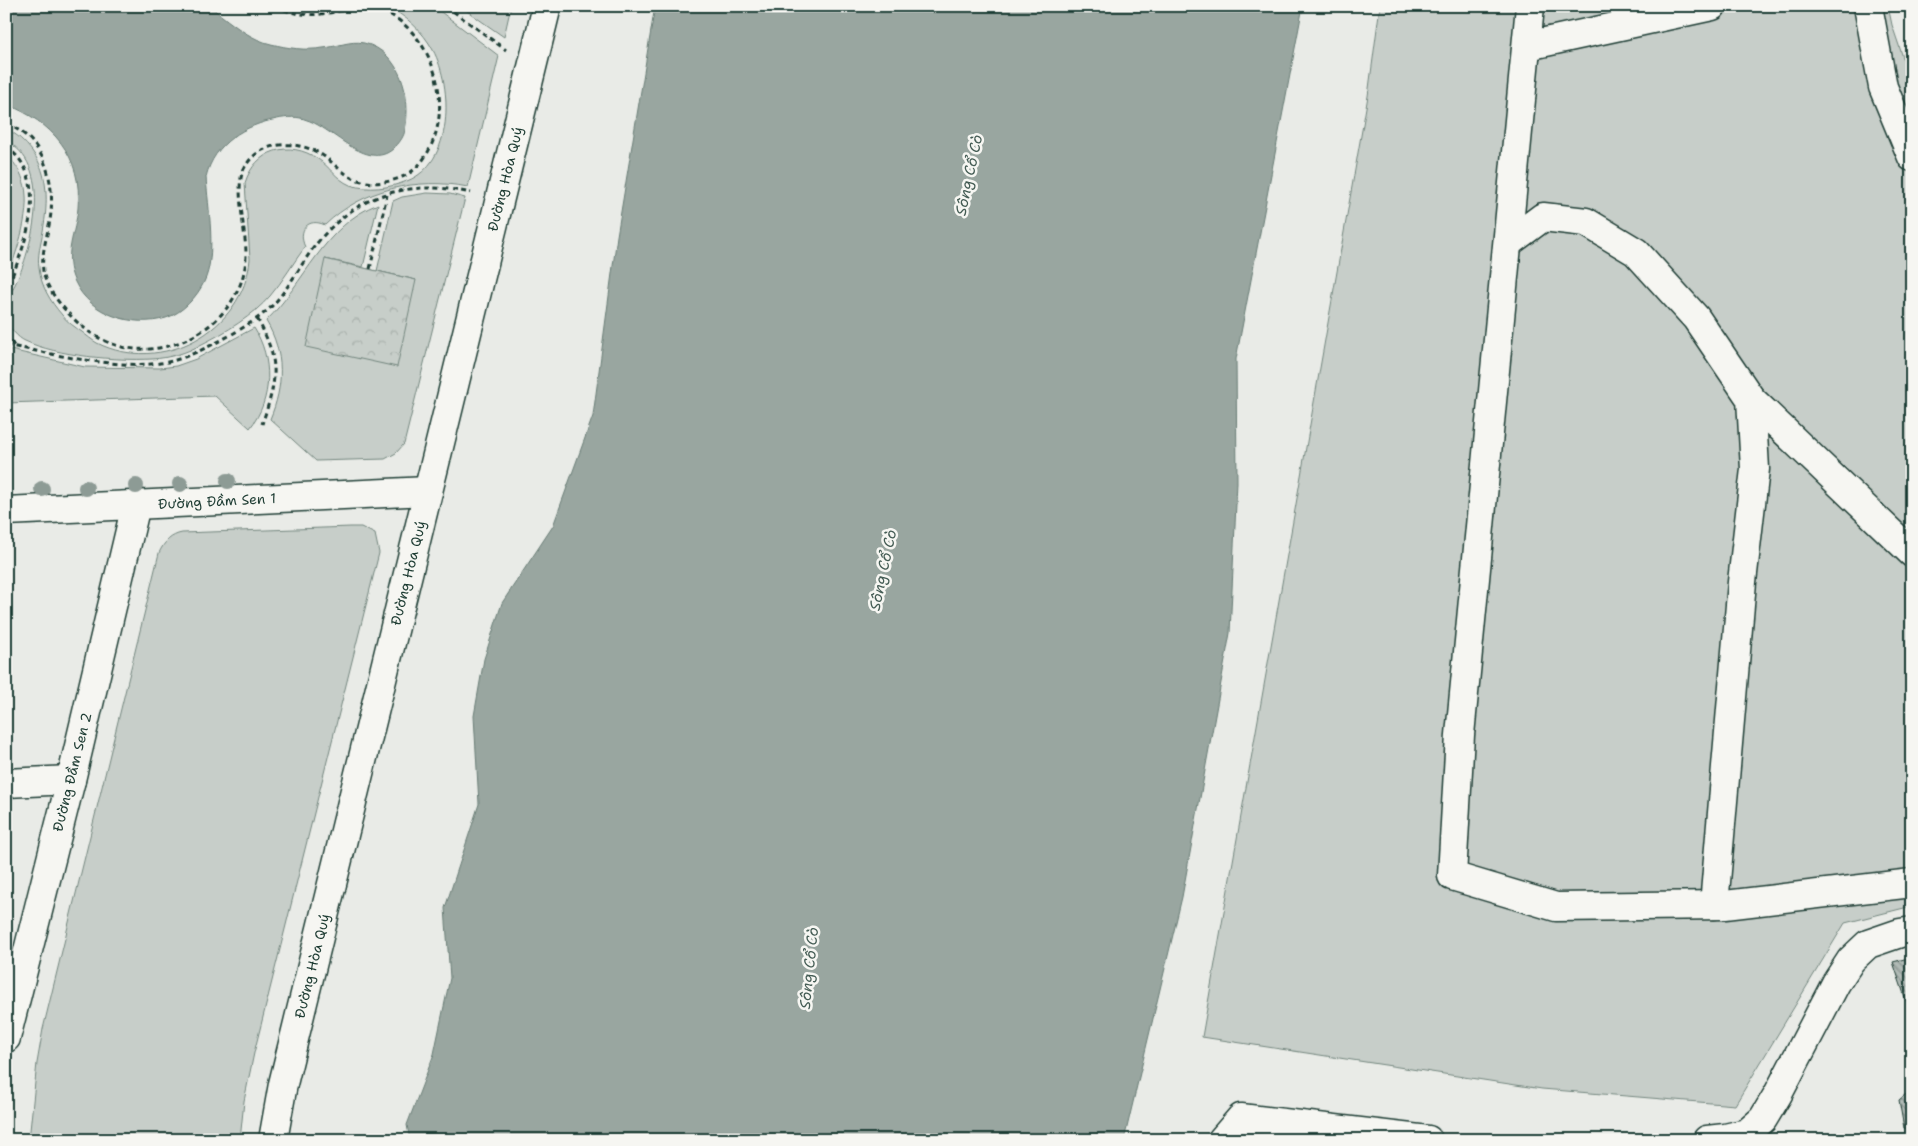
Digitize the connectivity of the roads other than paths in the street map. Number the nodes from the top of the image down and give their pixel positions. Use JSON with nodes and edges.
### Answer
{"nodes":[{"id":1,"x":547,"y":6,"type":"edge"},
{"id":2,"x":1530,"y":6,"type":"edge"},
{"id":3,"x":1712,"y":6,"type":"edge"},
{"id":4,"x":1868,"y":6,"type":"edge"},
{"id":5,"x":1526,"y":46,"type":"junction"},
{"id":6,"x":1912,"y":157,"type":"edge"},
{"id":7,"x":1508,"y":243,"type":"junction"},
{"id":8,"x":1750,"y":399,"type":"junction"},
{"id":9,"x":428,"y":491,"type":"junction"},
{"id":10,"x":136,"y":506,"type":"junction"},
{"id":11,"x":6,"y":511,"type":"edge"},
{"id":12,"x":1912,"y":553,"type":"edge"},
{"id":13,"x":71,"y":780,"type":"junction"},
{"id":14,"x":6,"y":783,"type":"edge"},
{"id":15,"x":1912,"y":883,"type":"edge"},
{"id":16,"x":1714,"y":905,"type":"junction"},
{"id":17,"x":1912,"y":931,"type":"edge"},
{"id":18,"x":6,"y":1038,"type":"edge"},
{"id":19,"x":273,"y":1140,"type":"edge"},
{"id":20,"x":1222,"y":1140,"type":"edge"},
{"id":21,"x":1428,"y":1140,"type":"edge"},
{"id":22,"x":1707,"y":1140,"type":"edge"}],
"edges":[{"from":1,"to":9,"type":"street","name":"Đường Hòa Quý"},
{"from":2,"to":5,"type":"street"},
{"from":3,"to":5,"type":"street"},
{"from":4,"to":6,"type":"street"},
{"from":5,"to":7,"type":"street"},
{"from":7,"to":8,"type":"street"},
{"from":7,"to":16,"type":"street"},
{"from":8,"to":12,"type":"street"},
{"from":8,"to":16,"type":"street"},
{"from":9,"to":10,"type":"street","name":"Đường Đầm Sen 1"},
{"from":9,"to":19,"type":"street","name":"Đường Hòa Quý"},
{"from":10,"to":11,"type":"street","name":"Đường Đầm Sen 1"},
{"from":10,"to":13,"type":"street","name":"Đường Đầm Sen 2"},
{"from":13,"to":14,"type":"street"},
{"from":13,"to":18,"type":"street","name":"Đường Đầm Sen 2"},
{"from":15,"to":16,"type":"street"},
{"from":17,"to":22,"type":"street"},
{"from":20,"to":21,"type":"street"}]}
